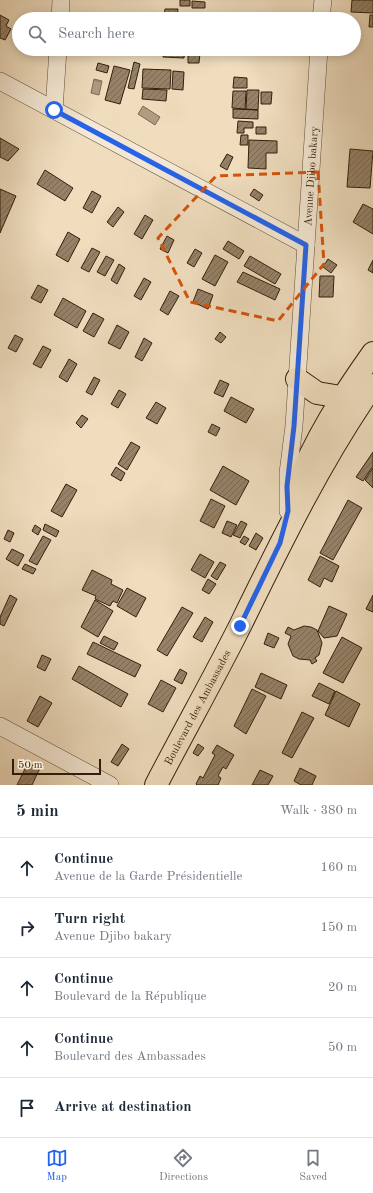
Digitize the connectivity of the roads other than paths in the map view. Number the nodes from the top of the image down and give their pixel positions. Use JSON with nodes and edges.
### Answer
{"nodes":[{"id":1,"x":61,"y":0,"type":"edge"},
{"id":2,"x":323,"y":0,"type":"edge"},
{"id":3,"x":60,"y":12,"type":"edge"},
{"id":4,"x":322,"y":12,"type":"edge"},
{"id":5,"x":58,"y":56,"type":"edge"},
{"id":6,"x":319,"y":56,"type":"edge"},
{"id":7,"x":0,"y":81,"type":"edge"},
{"id":8,"x":54,"y":110,"type":"junction"},
{"id":9,"x":306,"y":245,"type":"junction"},
{"id":10,"x":373,"y":353,"type":"edge"},
{"id":11,"x":297,"y":380,"type":"junction"},
{"id":12,"x":373,"y":385,"type":"edge"},
{"id":13,"x":349,"y":402,"type":"junction"},
{"id":14,"x":291,"y":513,"type":"junction"},
{"id":15,"x":0,"y":726,"type":"edge"},
{"id":16,"x":110,"y":785,"type":"edge"},
{"id":17,"x":156,"y":785,"type":"edge"}],
"edges":[{"from":1,"to":3,"type":"street"},
{"from":2,"to":4,"type":"street"},
{"from":5,"to":8,"type":"street"},
{"from":6,"to":9,"type":"street","name":"Avenue Djibo bakary"},
{"from":7,"to":8,"type":"street"},
{"from":8,"to":9,"type":"street"},
{"from":9,"to":11,"type":"street","name":"Avenue Djibo bakary"},
{"from":10,"to":13,"type":"main road"},
{"from":11,"to":13,"type":"main road"},
{"from":11,"to":14,"type":"street","name":"Avenue Djibo bakary"},
{"from":12,"to":13,"type":"main road"},
{"from":13,"to":14,"type":"main road","name":"Boulevard des Ambassades"},
{"from":14,"to":17,"type":"main road","name":"Boulevard des Ambassades"},
{"from":15,"to":16,"type":"street"}]}
